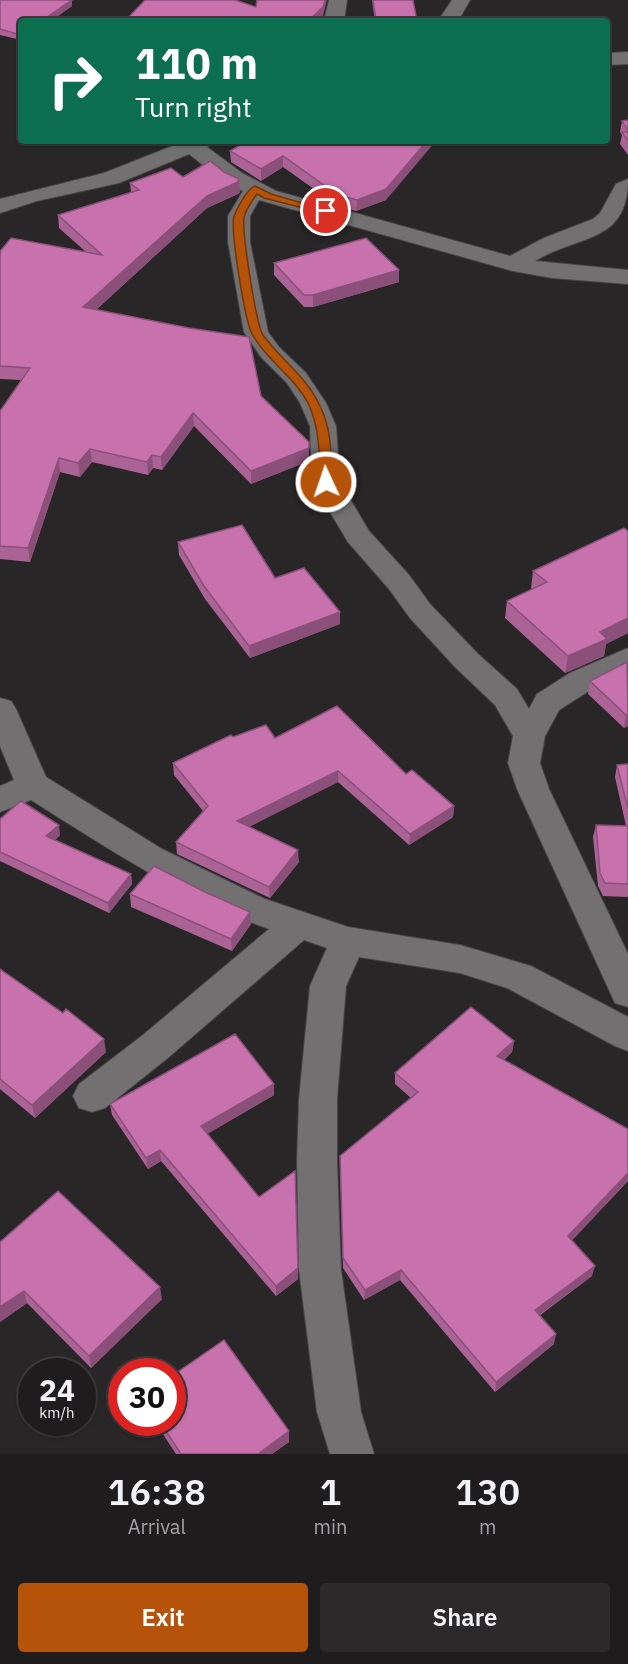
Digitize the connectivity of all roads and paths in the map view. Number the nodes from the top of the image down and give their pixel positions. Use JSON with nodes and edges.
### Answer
{"nodes":[{"id":1,"x":338,"y":0,"type":"edge"},
{"id":2,"x":461,"y":0,"type":"edge"},
{"id":3,"x":335,"y":18,"type":"edge"},
{"id":4,"x":450,"y":18,"type":"edge"},
{"id":5,"x":628,"y":58,"type":"edge"},
{"id":6,"x":610,"y":59,"type":"edge"},
{"id":7,"x":196,"y":144,"type":"edge"},
{"id":8,"x":199,"y":144,"type":"edge"},
{"id":9,"x":628,"y":186,"type":"edge"},
{"id":10,"x":255,"y":189,"type":"junction"},
{"id":11,"x":0,"y":206,"type":"edge"},
{"id":12,"x":513,"y":264,"type":"junction"},
{"id":13,"x":628,"y":277,"type":"edge"},
{"id":14,"x":628,"y":658,"type":"edge"},
{"id":15,"x":0,"y":709,"type":"edge"},
{"id":16,"x":529,"y":736,"type":"junction"},
{"id":17,"x":33,"y":785,"type":"junction"},
{"id":18,"x":0,"y":800,"type":"edge"},
{"id":19,"x":299,"y":924,"type":"junction"},
{"id":20,"x":348,"y":941,"type":"junction"},
{"id":21,"x":628,"y":992,"type":"edge"},
{"id":22,"x":628,"y":1035,"type":"edge"},
{"id":23,"x":92,"y":1096,"type":"dead end"},
{"id":24,"x":352,"y":1454,"type":"edge"}],
"edges":[{"from":1,"to":3,"type":"street"},
{"from":2,"to":4,"type":"street"},
{"from":5,"to":6,"type":"street"},
{"from":7,"to":11,"type":"street"},
{"from":8,"to":10,"type":"street"},
{"from":9,"to":12,"type":"street"},
{"from":10,"to":12,"type":"street"},
{"from":10,"to":16,"type":"street"},
{"from":12,"to":13,"type":"street"},
{"from":14,"to":16,"type":"street"},
{"from":15,"to":17,"type":"street"},
{"from":16,"to":21,"type":"street"},
{"from":17,"to":18,"type":"street"},
{"from":17,"to":19,"type":"street"},
{"from":19,"to":20,"type":"street"},
{"from":19,"to":23,"type":"street"},
{"from":20,"to":22,"type":"street"},
{"from":20,"to":24,"type":"street"}]}
